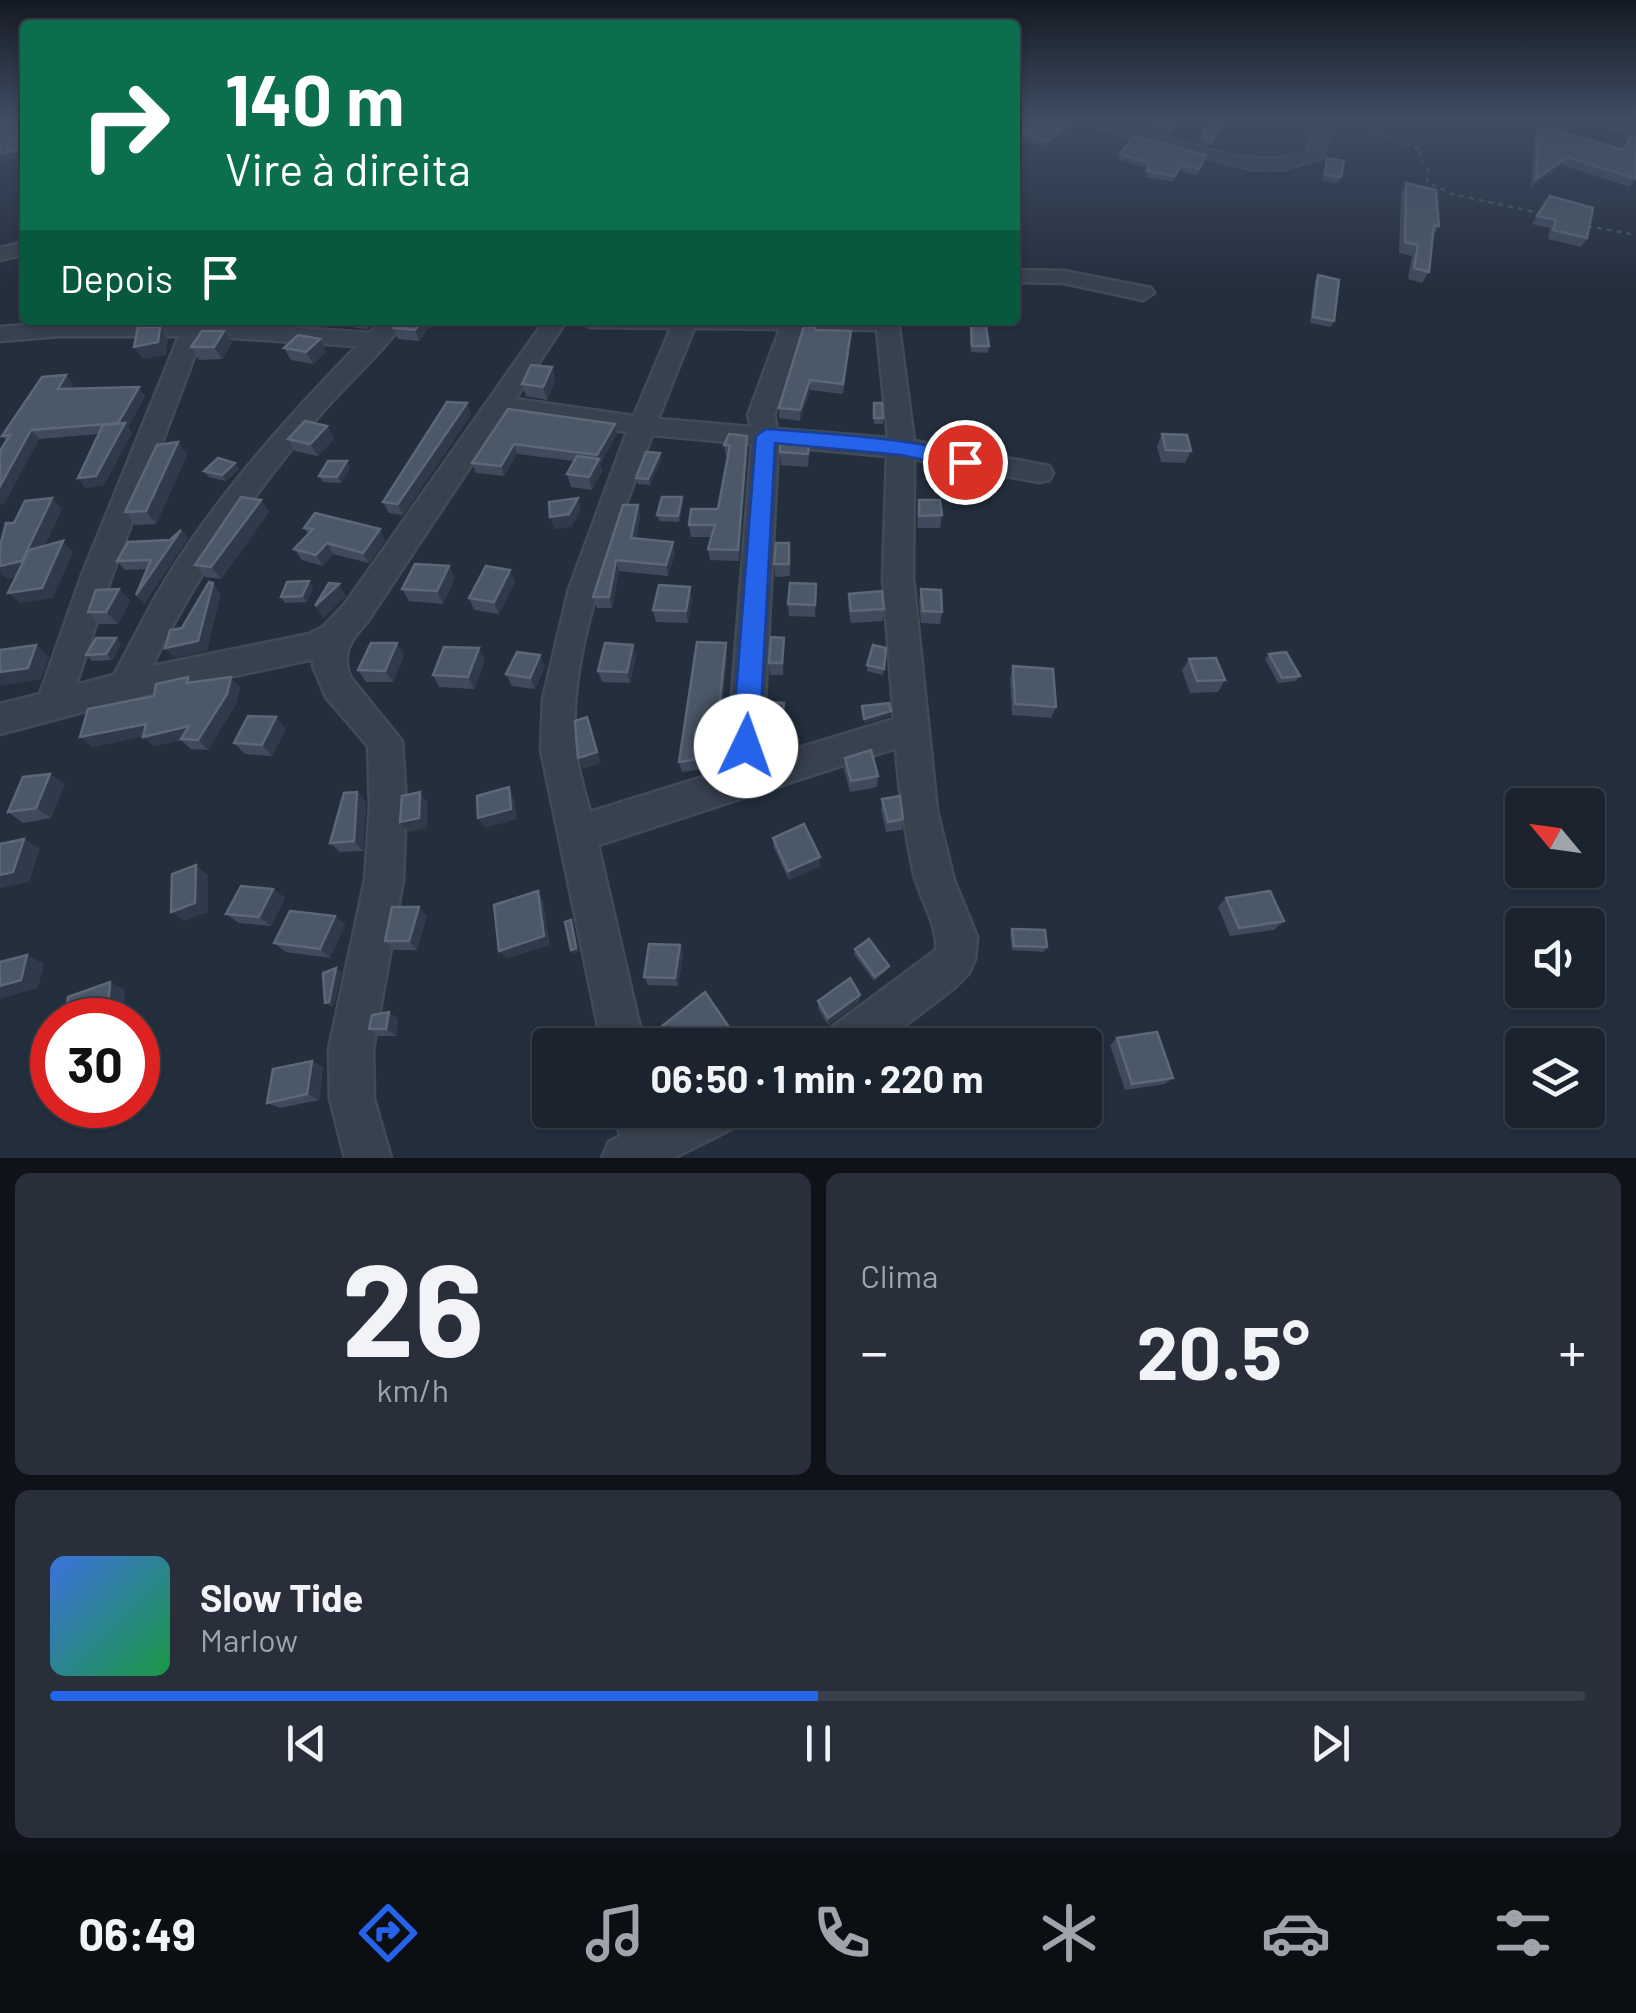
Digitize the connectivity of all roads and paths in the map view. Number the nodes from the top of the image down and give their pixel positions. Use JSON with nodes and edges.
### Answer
{"nodes":[{"id":1,"x":1428,"y":174,"type":"edge"},
{"id":2,"x":1553,"y":217,"type":"edge"},
{"id":3,"x":1578,"y":224,"type":"edge"},
{"id":4,"x":1636,"y":235,"type":"edge"},
{"id":5,"x":1020,"y":276,"type":"edge"},
{"id":6,"x":1144,"y":293,"type":"dead end"},
{"id":7,"x":390,"y":325,"type":"edge"},
{"id":8,"x":553,"y":325,"type":"edge"},
{"id":9,"x":684,"y":325,"type":"edge"},
{"id":10,"x":793,"y":325,"type":"edge"},
{"id":11,"x":887,"y":325,"type":"edge"},
{"id":12,"x":292,"y":326,"type":"edge"},
{"id":13,"x":193,"y":330,"type":"junction"},
{"id":14,"x":0,"y":334,"type":"edge"},
{"id":15,"x":375,"y":340,"type":"junction"},
{"id":16,"x":499,"y":405,"type":"junction"},
{"id":17,"x":644,"y":426,"type":"junction"},
{"id":18,"x":766,"y":436,"type":"junction"},
{"id":19,"x":901,"y":448,"type":"junction"},
{"id":20,"x":1039,"y":474,"type":"dead end"},
{"id":21,"x":334,"y":636,"type":"junction"},
{"id":22,"x":125,"y":686,"type":"junction"},
{"id":23,"x":54,"y":705,"type":"junction"},
{"id":24,"x":0,"y":719,"type":"edge"},
{"id":25,"x":912,"y":728,"type":"junction"},
{"id":26,"x":744,"y":781,"type":"junction"},
{"id":27,"x":576,"y":834,"type":"junction"},
{"id":28,"x":619,"y":1028,"type":"edge"},
{"id":29,"x":866,"y":1028,"type":"edge"},
{"id":30,"x":676,"y":1128,"type":"edge"},
{"id":31,"x":639,"y":1143,"type":"edge"},
{"id":32,"x":368,"y":1158,"type":"edge"}],
"edges":[{"from":1,"to":2,"type":"path"},
{"from":3,"to":4,"type":"path"},
{"from":5,"to":6,"type":"street"},
{"from":7,"to":15,"type":"street"},
{"from":8,"to":16,"type":"street"},
{"from":9,"to":17,"type":"street"},
{"from":10,"to":18,"type":"street"},
{"from":11,"to":19,"type":"street"},
{"from":12,"to":13,"type":"street"},
{"from":12,"to":15,"type":"street"},
{"from":13,"to":14,"type":"street"},
{"from":13,"to":23,"type":"street"},
{"from":15,"to":22,"type":"street"},
{"from":16,"to":17,"type":"street"},
{"from":16,"to":21,"type":"street"},
{"from":17,"to":18,"type":"street"},
{"from":17,"to":27,"type":"street"},
{"from":18,"to":19,"type":"street"},
{"from":18,"to":26,"type":"street"},
{"from":19,"to":20,"type":"street"},
{"from":19,"to":25,"type":"street"},
{"from":21,"to":22,"type":"street"},
{"from":21,"to":32,"type":"street"},
{"from":22,"to":23,"type":"street"},
{"from":23,"to":24,"type":"street"},
{"from":25,"to":26,"type":"street"},
{"from":25,"to":29,"type":"street"},
{"from":26,"to":27,"type":"street"},
{"from":27,"to":28,"type":"street"},
{"from":30,"to":31,"type":"street"}]}
